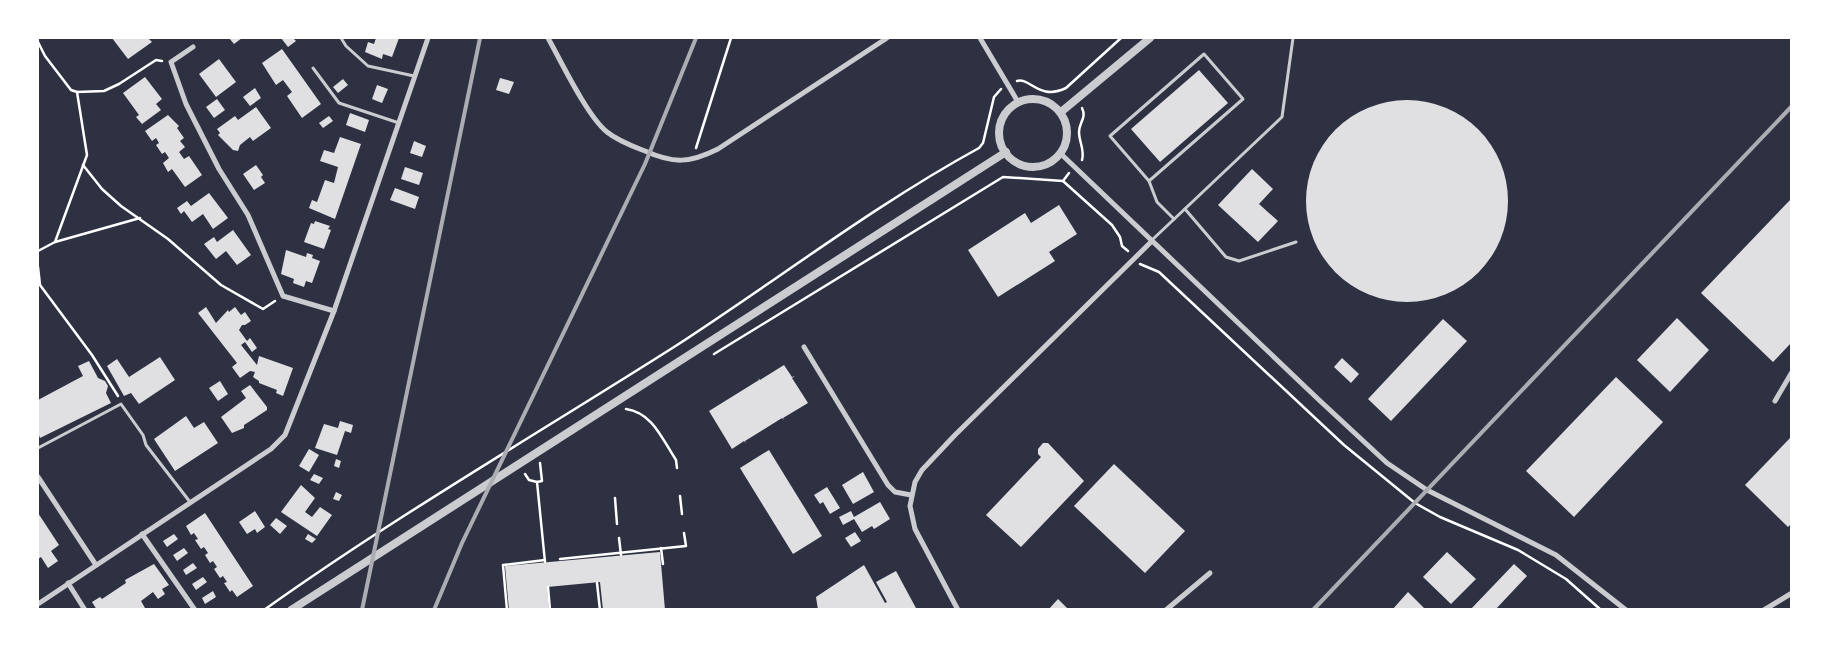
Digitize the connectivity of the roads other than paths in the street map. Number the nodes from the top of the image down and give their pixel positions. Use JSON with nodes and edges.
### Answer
{"nodes":[{"id":1,"x":341,"y":38,"type":"edge"},
{"id":2,"x":428,"y":38,"type":"edge"},
{"id":3,"x":548,"y":38,"type":"edge"},
{"id":4,"x":887,"y":38,"type":"edge"},
{"id":5,"x":980,"y":38,"type":"edge"},
{"id":6,"x":1150,"y":38,"type":"edge"},
{"id":7,"x":1293,"y":38,"type":"edge"},
{"id":8,"x":192,"y":47,"type":"dead end"},
{"id":9,"x":313,"y":68,"type":"dead end"},
{"id":10,"x":415,"y":76,"type":"junction"},
{"id":11,"x":1018,"y":102,"type":"junction"},
{"id":12,"x":1061,"y":112,"type":"junction"},
{"id":13,"x":399,"y":123,"type":"junction"},
{"id":14,"x":1006,"y":152,"type":"junction"},
{"id":15,"x":1060,"y":153,"type":"junction"},
{"id":16,"x":1149,"y":181,"type":"junction"},
{"id":17,"x":1185,"y":209,"type":"junction"},
{"id":18,"x":1174,"y":219,"type":"junction"},
{"id":19,"x":1152,"y":240,"type":"junction"},
{"id":20,"x":1296,"y":242,"type":"dead end"},
{"id":21,"x":334,"y":311,"type":"junction"},
{"id":22,"x":804,"y":347,"type":"dead end"},
{"id":23,"x":1792,"y":372,"type":"edge"},
{"id":24,"x":1775,"y":401,"type":"dead end"},
{"id":25,"x":38,"y":448,"type":"edge"},
{"id":26,"x":38,"y":476,"type":"edge"},
{"id":27,"x":911,"y":495,"type":"junction"},
{"id":28,"x":190,"y":502,"type":"junction"},
{"id":29,"x":142,"y":534,"type":"junction"},
{"id":30,"x":96,"y":565,"type":"junction"},
{"id":31,"x":1210,"y":573,"type":"dead end"},
{"id":32,"x":68,"y":583,"type":"junction"},
{"id":33,"x":1792,"y":593,"type":"edge"},
{"id":34,"x":38,"y":604,"type":"edge"},
{"id":35,"x":85,"y":610,"type":"edge"},
{"id":36,"x":195,"y":610,"type":"edge"},
{"id":37,"x":291,"y":610,"type":"edge"},
{"id":38,"x":958,"y":610,"type":"edge"},
{"id":39,"x":1166,"y":610,"type":"edge"},
{"id":40,"x":1626,"y":610,"type":"edge"},
{"id":41,"x":1764,"y":610,"type":"edge"}],
"edges":[{"from":1,"to":10,"type":"lane"},
{"from":2,"to":10,"type":"street"},
{"from":3,"to":4,"type":"street"},
{"from":5,"to":11,"type":"street"},
{"from":6,"to":12,"type":"street"},
{"from":7,"to":17,"type":"lane"},
{"from":8,"to":21,"type":"street"},
{"from":9,"to":13,"type":"lane"},
{"from":10,"to":13,"type":"street"},
{"from":11,"to":12,"type":"street"},
{"from":11,"to":14,"type":"street"},
{"from":12,"to":15,"type":"street"},
{"from":13,"to":21,"type":"street"},
{"from":14,"to":15,"type":"street"},
{"from":14,"to":37,"type":"street"},
{"from":15,"to":19,"type":"street"},
{"from":16,"to":16,"type":"lane"},
{"from":16,"to":18,"type":"lane"},
{"from":17,"to":18,"type":"lane"},
{"from":17,"to":20,"type":"lane"},
{"from":18,"to":19,"type":"lane"},
{"from":19,"to":27,"type":"street"},
{"from":19,"to":40,"type":"street"},
{"from":21,"to":28,"type":"street"},
{"from":22,"to":27,"type":"street"},
{"from":23,"to":24,"type":"street"},
{"from":25,"to":28,"type":"lane"},
{"from":26,"to":30,"type":"street"},
{"from":27,"to":38,"type":"street"},
{"from":28,"to":29,"type":"street"},
{"from":29,"to":30,"type":"street"},
{"from":29,"to":36,"type":"street"},
{"from":30,"to":32,"type":"street"},
{"from":31,"to":39,"type":"street"},
{"from":32,"to":34,"type":"street"},
{"from":32,"to":35,"type":"street"},
{"from":33,"to":41,"type":"street"}]}
